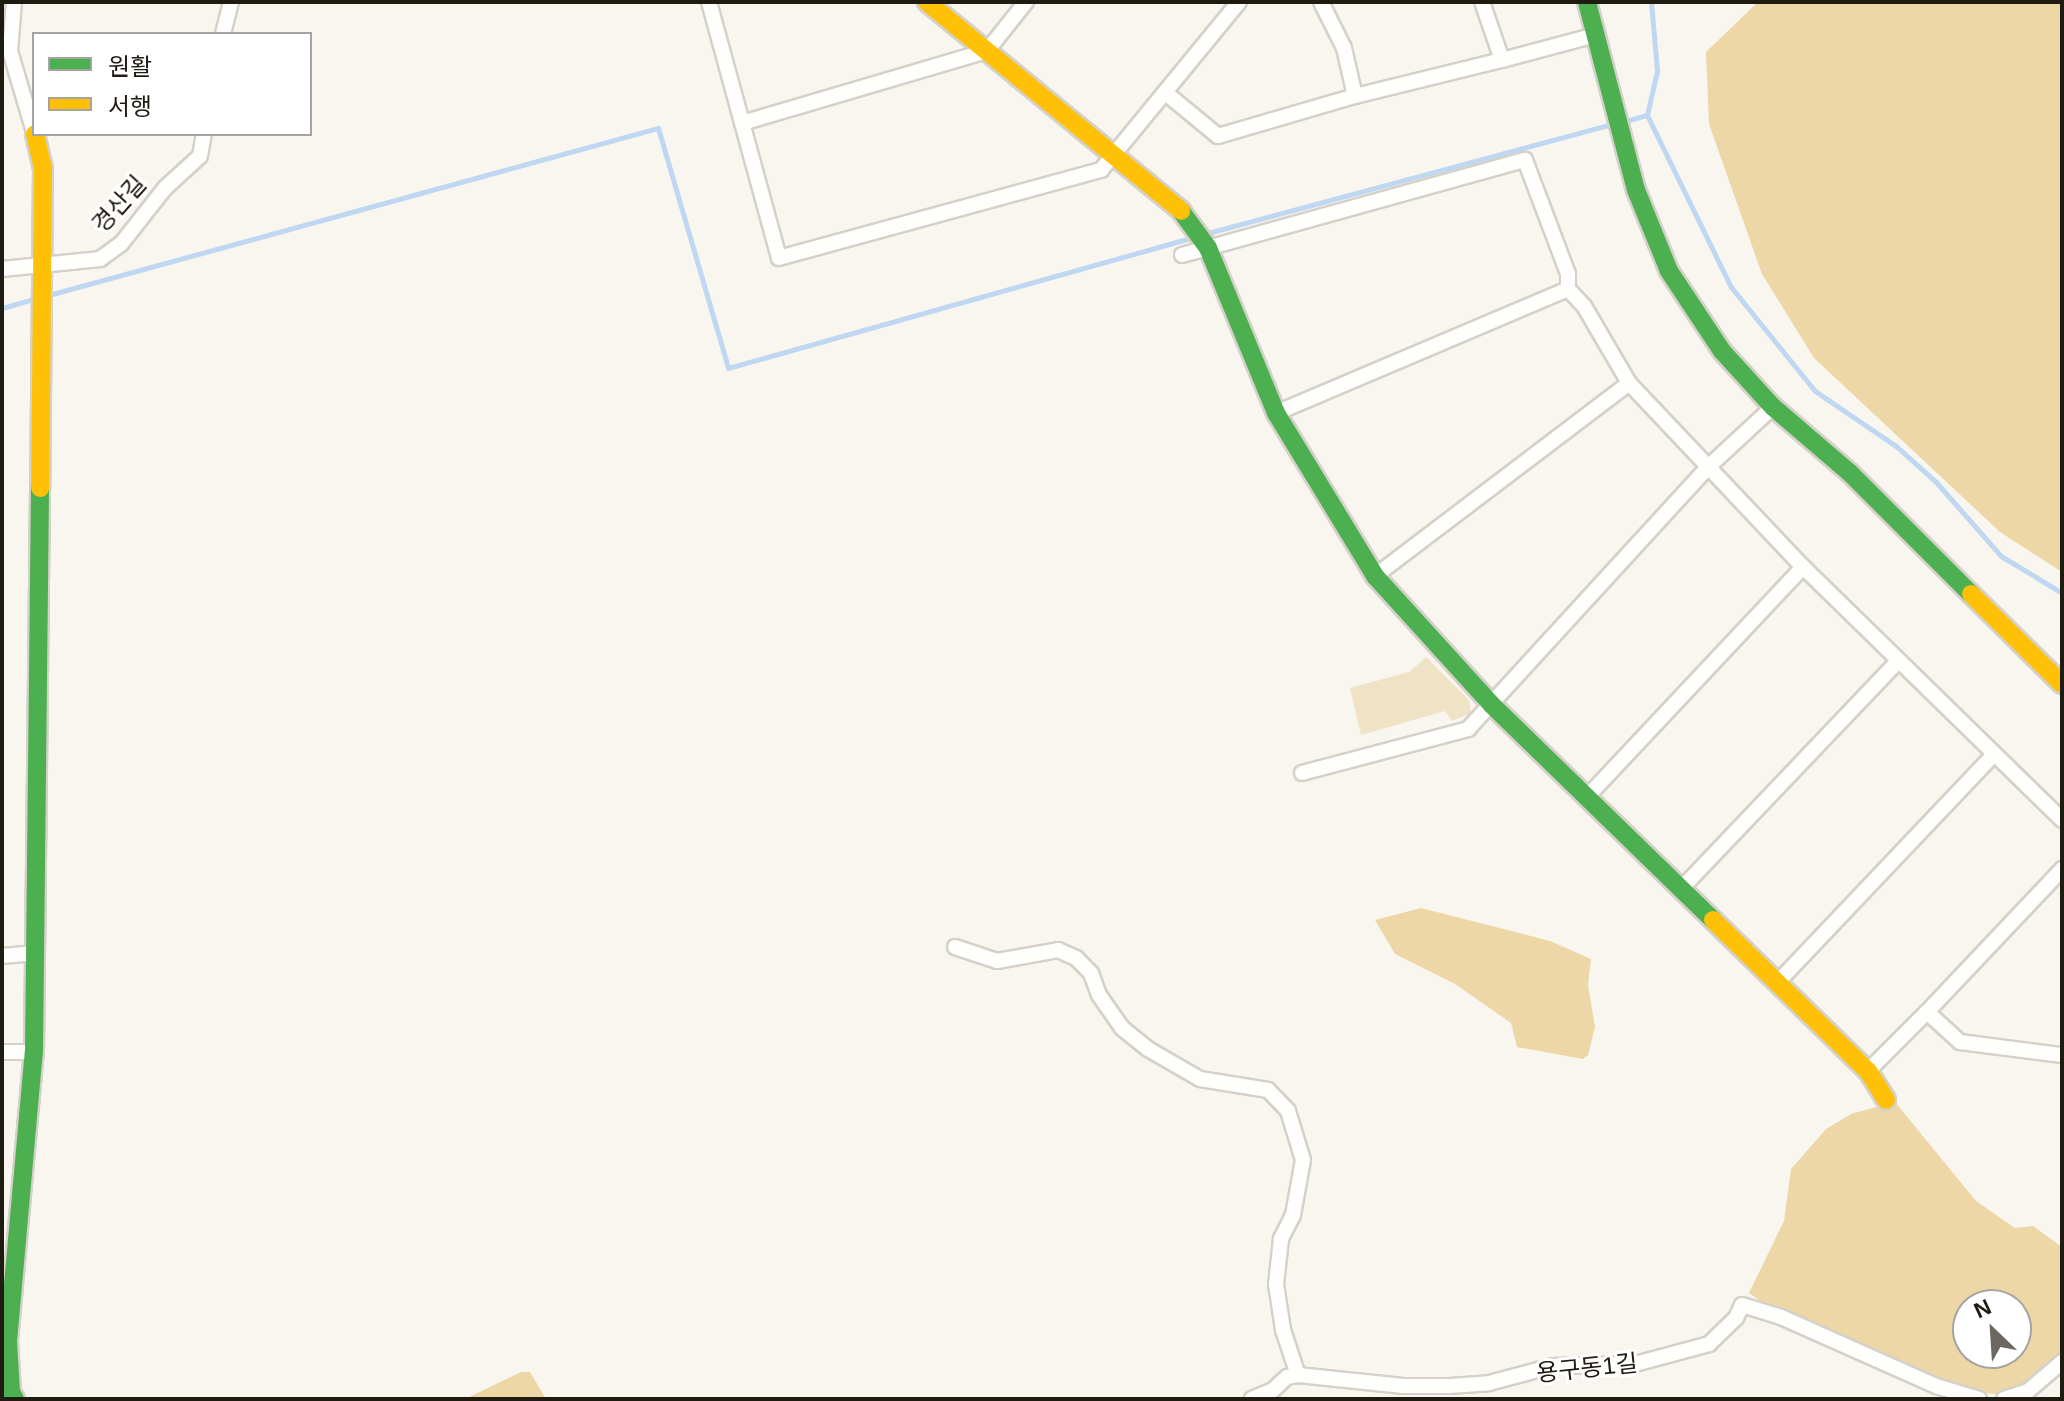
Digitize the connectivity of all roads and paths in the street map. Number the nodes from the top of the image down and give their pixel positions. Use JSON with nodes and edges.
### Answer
{"nodes":[{"id":1,"x":14,"y":2,"type":"edge"},
{"id":2,"x":231,"y":2,"type":"edge"},
{"id":3,"x":709,"y":2,"type":"edge"},
{"id":4,"x":927,"y":2,"type":"edge"},
{"id":5,"x":1026,"y":2,"type":"edge"},
{"id":6,"x":1239,"y":2,"type":"edge"},
{"id":7,"x":1321,"y":2,"type":"edge"},
{"id":8,"x":1482,"y":2,"type":"edge"},
{"id":9,"x":1587,"y":2,"type":"edge"},
{"id":10,"x":224,"y":32,"type":"edge"},
{"id":11,"x":1595,"y":35,"type":"junction"},
{"id":12,"x":987,"y":51,"type":"junction"},
{"id":13,"x":1502,"y":60,"type":"junction"},
{"id":14,"x":1167,"y":94,"type":"junction"},
{"id":15,"x":1355,"y":96,"type":"junction"},
{"id":16,"x":742,"y":123,"type":"junction"},
{"id":17,"x":32,"y":126,"type":"edge"},
{"id":18,"x":35,"y":136,"type":"edge"},
{"id":19,"x":204,"y":136,"type":"edge"},
{"id":20,"x":1115,"y":156,"type":"junction"},
{"id":21,"x":1208,"y":248,"type":"junction"},
{"id":22,"x":1182,"y":255,"type":"dead end"},
{"id":23,"x":2,"y":269,"type":"edge"},
{"id":24,"x":41,"y":275,"type":"junction"},
{"id":25,"x":1568,"y":289,"type":"junction"},
{"id":26,"x":1629,"y":383,"type":"junction"},
{"id":27,"x":1773,"y":407,"type":"junction"},
{"id":28,"x":1276,"y":413,"type":"junction"},
{"id":29,"x":1706,"y":469,"type":"junction"},
{"id":30,"x":1803,"y":567,"type":"junction"},
{"id":31,"x":1375,"y":576,"type":"junction"},
{"id":32,"x":1897,"y":662,"type":"junction"},
{"id":33,"x":2062,"y":684,"type":"edge"},
{"id":34,"x":1492,"y":705,"type":"junction"},
{"id":35,"x":1994,"y":754,"type":"junction"},
{"id":36,"x":1302,"y":773,"type":"dead end"},
{"id":37,"x":1586,"y":798,"type":"junction"},
{"id":38,"x":2062,"y":820,"type":"edge"},
{"id":39,"x":2062,"y":869,"type":"edge"},
{"id":40,"x":1681,"y":889,"type":"junction"},
{"id":41,"x":955,"y":947,"type":"dead end"},
{"id":42,"x":36,"y":953,"type":"junction"},
{"id":43,"x":2,"y":956,"type":"edge"},
{"id":44,"x":1777,"y":983,"type":"junction"},
{"id":45,"x":1927,"y":1012,"type":"junction"},
{"id":46,"x":2,"y":1052,"type":"edge"},
{"id":47,"x":34,"y":1052,"type":"junction"},
{"id":48,"x":2062,"y":1055,"type":"edge"},
{"id":49,"x":1868,"y":1071,"type":"junction"},
{"id":50,"x":1886,"y":1100,"type":"dead end"},
{"id":51,"x":2062,"y":1362,"type":"edge"},
{"id":52,"x":1298,"y":1375,"type":"junction"},
{"id":53,"x":15,"y":1399,"type":"edge"},
{"id":54,"x":1252,"y":1399,"type":"edge"},
{"id":55,"x":1979,"y":1399,"type":"edge"},
{"id":56,"x":2004,"y":1399,"type":"edge"}],
"edges":[{"from":1,"to":17,"type":"street"},
{"from":2,"to":10,"type":"street"},
{"from":3,"to":16,"type":"street"},
{"from":4,"to":12,"type":"street"},
{"from":5,"to":12,"type":"street"},
{"from":6,"to":14,"type":"street"},
{"from":7,"to":15,"type":"street"},
{"from":8,"to":13,"type":"street"},
{"from":9,"to":11,"type":"street"},
{"from":11,"to":13,"type":"street"},
{"from":11,"to":27,"type":"street"},
{"from":12,"to":16,"type":"street"},
{"from":12,"to":20,"type":"street"},
{"from":13,"to":15,"type":"street"},
{"from":14,"to":15,"type":"street"},
{"from":14,"to":20,"type":"street"},
{"from":16,"to":20,"type":"street"},
{"from":18,"to":24,"type":"street"},
{"from":19,"to":24,"type":"street","name":"경산길"},
{"from":20,"to":21,"type":"street"},
{"from":21,"to":22,"type":"street"},
{"from":21,"to":25,"type":"street"},
{"from":21,"to":28,"type":"street"},
{"from":23,"to":24,"type":"street","name":"경산길"},
{"from":24,"to":42,"type":"street"},
{"from":25,"to":26,"type":"street"},
{"from":25,"to":28,"type":"street"},
{"from":26,"to":29,"type":"street"},
{"from":26,"to":31,"type":"street"},
{"from":27,"to":29,"type":"street"},
{"from":27,"to":33,"type":"street"},
{"from":28,"to":31,"type":"street"},
{"from":29,"to":30,"type":"street"},
{"from":29,"to":34,"type":"street"},
{"from":30,"to":32,"type":"street"},
{"from":30,"to":37,"type":"street"},
{"from":31,"to":34,"type":"street"},
{"from":32,"to":35,"type":"street"},
{"from":32,"to":40,"type":"street"},
{"from":34,"to":36,"type":"street"},
{"from":34,"to":37,"type":"street"},
{"from":35,"to":38,"type":"street"},
{"from":35,"to":44,"type":"street"},
{"from":37,"to":40,"type":"street"},
{"from":39,"to":45,"type":"street"},
{"from":40,"to":44,"type":"street"},
{"from":41,"to":52,"type":"street"},
{"from":42,"to":43,"type":"street"},
{"from":42,"to":47,"type":"street"},
{"from":44,"to":49,"type":"street"},
{"from":45,"to":48,"type":"street"},
{"from":45,"to":49,"type":"street"},
{"from":46,"to":47,"type":"street"},
{"from":47,"to":53,"type":"street"},
{"from":49,"to":50,"type":"street"},
{"from":51,"to":56,"type":"street"},
{"from":52,"to":54,"type":"street"},
{"from":52,"to":55,"type":"street","name":"용구동1길"}]}
